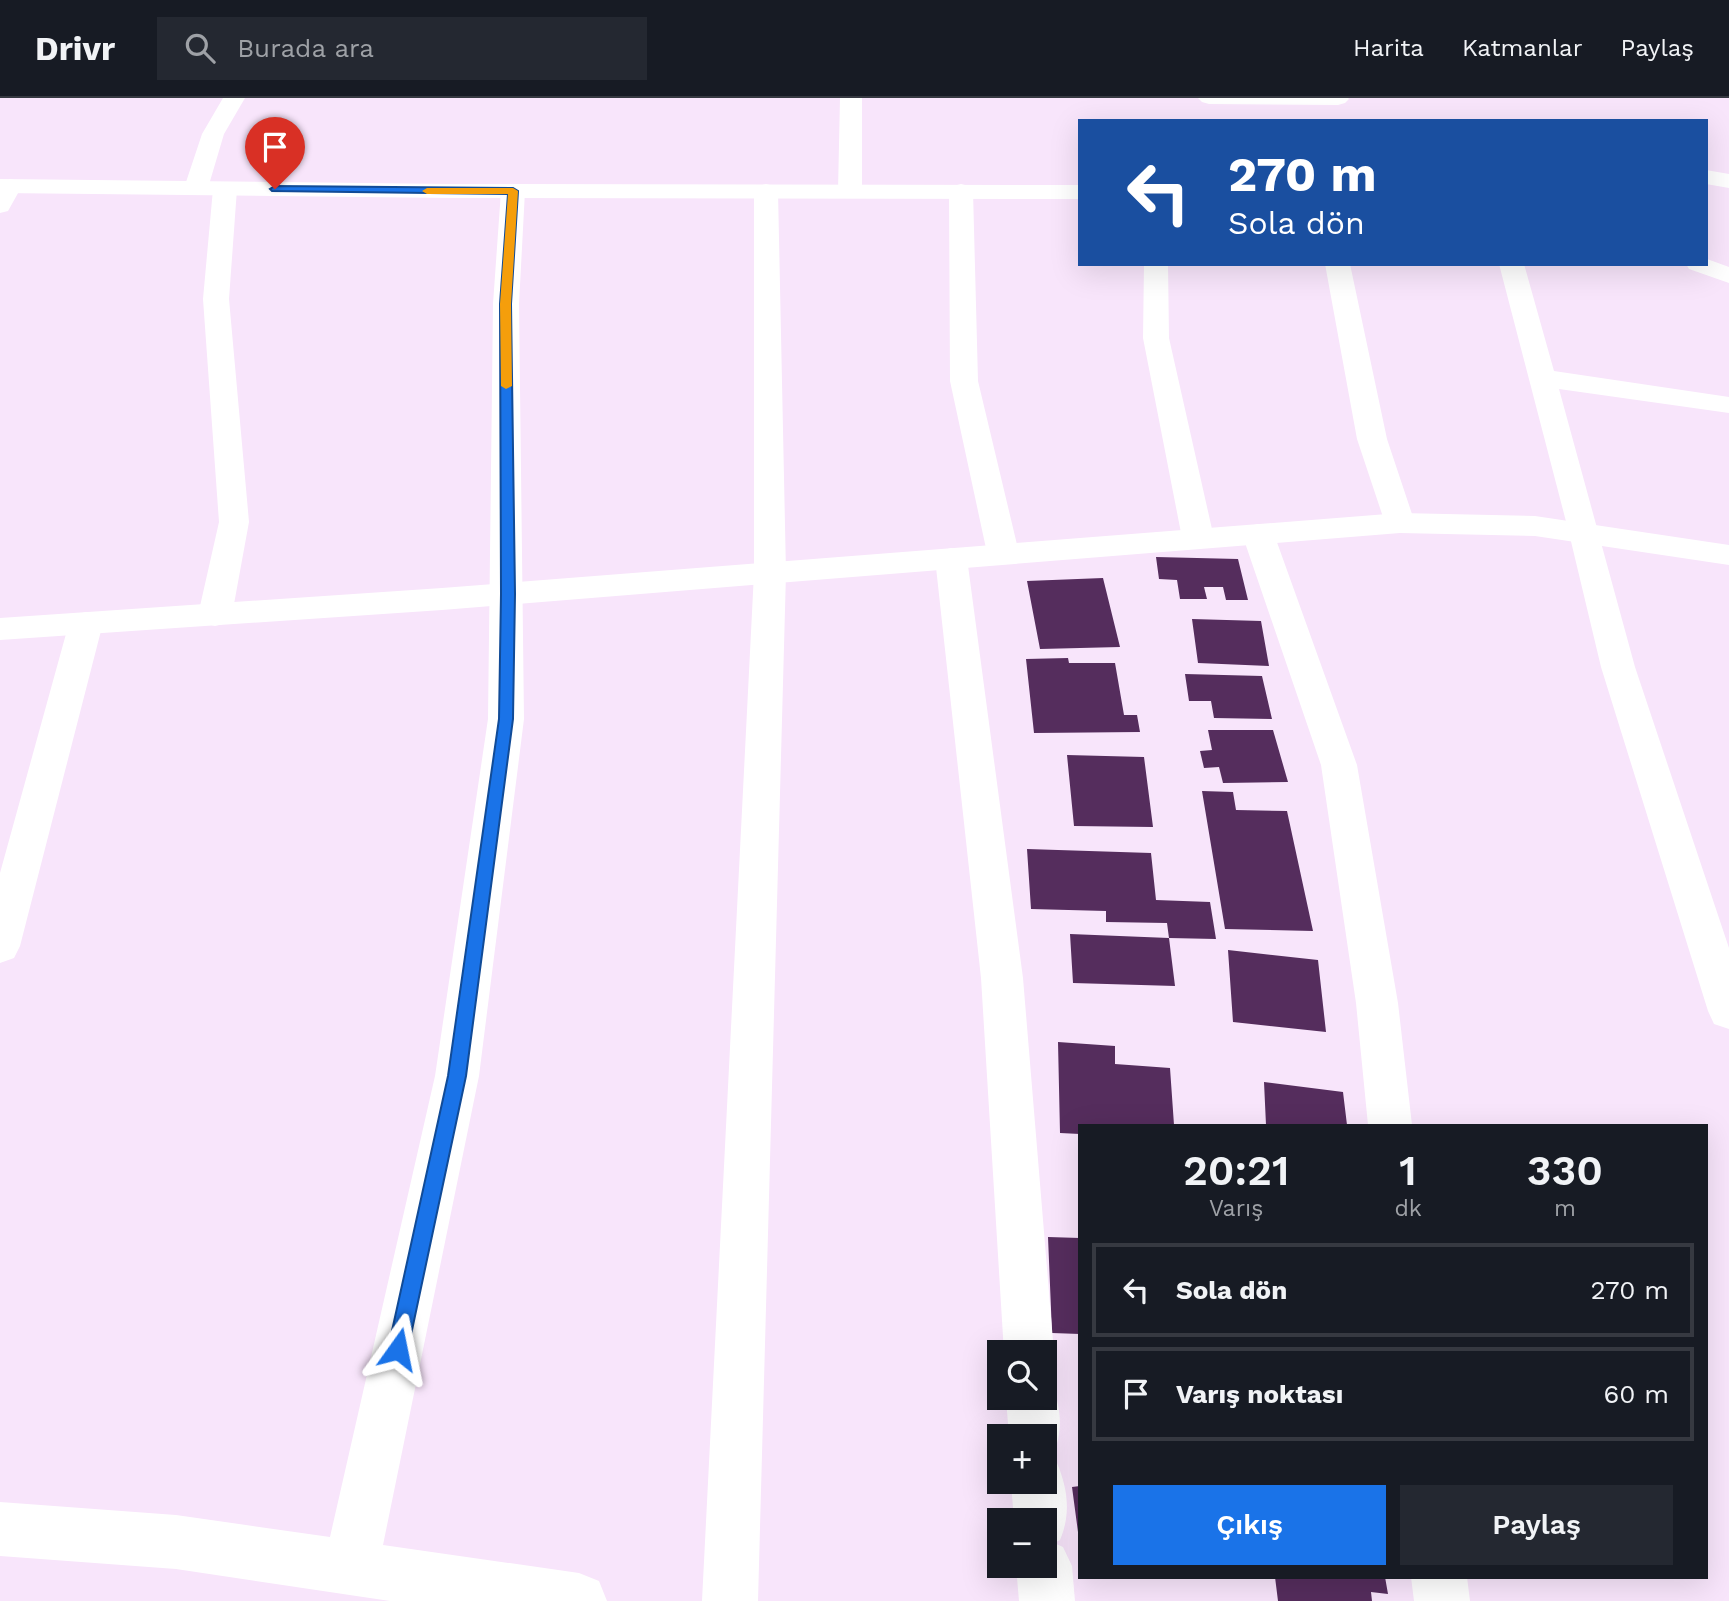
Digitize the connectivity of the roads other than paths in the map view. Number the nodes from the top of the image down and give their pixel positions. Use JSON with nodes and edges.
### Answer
{"nodes":[{"id":1,"x":234,"y":98,"type":"edge"},
{"id":2,"x":851,"y":98,"type":"edge"},
{"id":3,"x":1209,"y":98,"type":"edge"},
{"id":4,"x":1338,"y":99,"type":"edge"},
{"id":5,"x":1345,"y":119,"type":"edge"},
{"id":6,"x":1708,"y":177,"type":"edge"},
{"id":7,"x":1729,"y":181,"type":"edge"},
{"id":8,"x":196,"y":188,"type":"junction"},
{"id":9,"x":225,"y":189,"type":"junction"},
{"id":10,"x":513,"y":191,"type":"junction"},
{"id":11,"x":766,"y":191,"type":"junction"},
{"id":12,"x":850,"y":191,"type":"junction"},
{"id":13,"x":961,"y":191,"type":"junction"},
{"id":14,"x":1078,"y":192,"type":"edge"},
{"id":15,"x":3,"y":193,"type":"edge"},
{"id":16,"x":1156,"y":266,"type":"edge"},
{"id":17,"x":1337,"y":266,"type":"edge"},
{"id":18,"x":1512,"y":266,"type":"edge"},
{"id":19,"x":1704,"y":266,"type":"edge"},
{"id":20,"x":1729,"y":275,"type":"edge"},
{"id":21,"x":1544,"y":378,"type":"junction"},
{"id":22,"x":1729,"y":405,"type":"edge"},
{"id":23,"x":1400,"y":523,"type":"junction"},
{"id":24,"x":1585,"y":533,"type":"junction"},
{"id":25,"x":1258,"y":534,"type":"junction"},
{"id":26,"x":1198,"y":538,"type":"junction"},
{"id":27,"x":1003,"y":554,"type":"junction"},
{"id":28,"x":1729,"y":555,"type":"edge"},
{"id":29,"x":951,"y":558,"type":"junction"},
{"id":30,"x":771,"y":573,"type":"junction"},
{"id":31,"x":508,"y":594,"type":"junction"},
{"id":32,"x":215,"y":615,"type":"junction"},
{"id":33,"x":86,"y":623,"type":"junction"},
{"id":34,"x":0,"y":629,"type":"edge"},
{"id":35,"x":0,"y":946,"type":"edge"},
{"id":36,"x":1729,"y":1012,"type":"edge"},
{"id":37,"x":1390,"y":1124,"type":"edge"},
{"id":38,"x":1028,"y":1340,"type":"edge"},
{"id":39,"x":0,"y":1529,"type":"edge"},
{"id":40,"x":351,"y":1567,"type":"junction"},
{"id":41,"x":1045,"y":1578,"type":"edge"},
{"id":42,"x":1439,"y":1579,"type":"edge"},
{"id":43,"x":579,"y":1601,"type":"edge"},
{"id":44,"x":730,"y":1601,"type":"edge"},
{"id":45,"x":1047,"y":1601,"type":"edge"},
{"id":46,"x":1442,"y":1601,"type":"edge"}],
"edges":[{"from":1,"to":8,"type":"street"},
{"from":2,"to":12,"type":"street"},
{"from":3,"to":4,"type":"street"},
{"from":4,"to":5,"type":"street"},
{"from":6,"to":7,"type":"street"},
{"from":8,"to":9,"type":"street"},
{"from":8,"to":15,"type":"street"},
{"from":9,"to":10,"type":"street"},
{"from":9,"to":32,"type":"street"},
{"from":10,"to":11,"type":"street"},
{"from":10,"to":31,"type":"street"},
{"from":11,"to":12,"type":"street"},
{"from":11,"to":30,"type":"street"},
{"from":12,"to":13,"type":"street"},
{"from":13,"to":14,"type":"street"},
{"from":13,"to":27,"type":"street"},
{"from":16,"to":26,"type":"street"},
{"from":17,"to":23,"type":"street"},
{"from":18,"to":21,"type":"street"},
{"from":19,"to":20,"type":"street"},
{"from":21,"to":22,"type":"street"},
{"from":21,"to":24,"type":"street"},
{"from":23,"to":24,"type":"street"},
{"from":23,"to":25,"type":"street"},
{"from":24,"to":28,"type":"street"},
{"from":24,"to":36,"type":"street"},
{"from":25,"to":26,"type":"street"},
{"from":25,"to":37,"type":"street"},
{"from":26,"to":27,"type":"street"},
{"from":27,"to":29,"type":"street"},
{"from":29,"to":30,"type":"street"},
{"from":29,"to":38,"type":"street"},
{"from":30,"to":31,"type":"street"},
{"from":30,"to":44,"type":"street"},
{"from":31,"to":32,"type":"street"},
{"from":31,"to":40,"type":"street"},
{"from":32,"to":33,"type":"street"},
{"from":33,"to":34,"type":"street"},
{"from":33,"to":35,"type":"street"},
{"from":39,"to":40,"type":"street"},
{"from":40,"to":43,"type":"street"},
{"from":41,"to":45,"type":"street"},
{"from":42,"to":46,"type":"street"}]}
